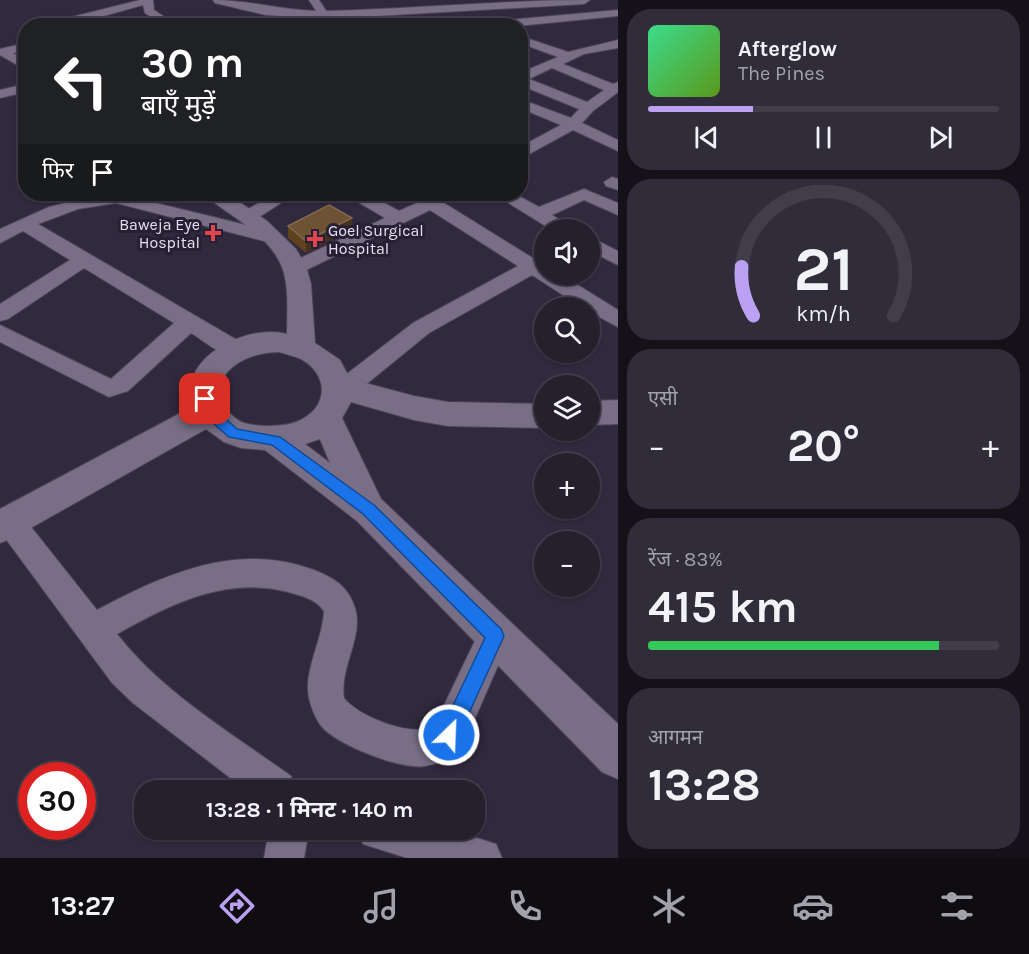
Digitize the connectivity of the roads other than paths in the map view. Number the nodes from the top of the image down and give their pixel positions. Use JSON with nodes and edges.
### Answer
{"nodes":[{"id":1,"x":219,"y":0,"type":"edge"},
{"id":2,"x":314,"y":0,"type":"edge"},
{"id":3,"x":584,"y":0,"type":"edge"},
{"id":4,"x":497,"y":2,"type":"edge"},
{"id":5,"x":148,"y":4,"type":"edge"},
{"id":6,"x":479,"y":6,"type":"junction"},
{"id":7,"x":362,"y":13,"type":"junction"},
{"id":8,"x":618,"y":14,"type":"edge"},
{"id":9,"x":324,"y":15,"type":"junction"},
{"id":10,"x":343,"y":15,"type":"junction"},
{"id":11,"x":83,"y":18,"type":"edge"},
{"id":12,"x":116,"y":18,"type":"edge"},
{"id":13,"x":161,"y":18,"type":"edge"},
{"id":14,"x":333,"y":18,"type":"edge"},
{"id":15,"x":373,"y":18,"type":"edge"},
{"id":16,"x":492,"y":18,"type":"edge"},
{"id":17,"x":528,"y":22,"type":"edge"},
{"id":18,"x":618,"y":25,"type":"edge"},
{"id":19,"x":544,"y":29,"type":"dead end"},
{"id":20,"x":528,"y":42,"type":"edge"},
{"id":21,"x":618,"y":44,"type":"edge"},
{"id":22,"x":18,"y":48,"type":"edge"},
{"id":23,"x":581,"y":51,"type":"junction"},
{"id":24,"x":1,"y":52,"type":"edge"},
{"id":25,"x":568,"y":56,"type":"junction"},
{"id":26,"x":609,"y":60,"type":"dead end"},
{"id":27,"x":18,"y":62,"type":"edge"},
{"id":28,"x":550,"y":63,"type":"junction"},
{"id":29,"x":528,"y":75,"type":"edge"},
{"id":30,"x":528,"y":82,"type":"edge"},
{"id":31,"x":616,"y":88,"type":"edge"},
{"id":32,"x":18,"y":90,"type":"edge"},
{"id":33,"x":0,"y":94,"type":"edge"},
{"id":34,"x":594,"y":104,"type":"junction"},
{"id":35,"x":528,"y":106,"type":"edge"},
{"id":36,"x":618,"y":109,"type":"edge"},
{"id":37,"x":573,"y":124,"type":"junction"},
{"id":38,"x":618,"y":146,"type":"edge"},
{"id":39,"x":528,"y":149,"type":"edge"},
{"id":40,"x":90,"y":201,"type":"edge"},
{"id":41,"x":135,"y":201,"type":"edge"},
{"id":42,"x":224,"y":201,"type":"edge"},
{"id":43,"x":274,"y":201,"type":"edge"},
{"id":44,"x":369,"y":201,"type":"edge"},
{"id":45,"x":435,"y":201,"type":"edge"},
{"id":46,"x":516,"y":201,"type":"edge"},
{"id":47,"x":431,"y":203,"type":"junction"},
{"id":48,"x":618,"y":210,"type":"edge"},
{"id":49,"x":540,"y":214,"type":"junction"},
{"id":50,"x":247,"y":217,"type":"junction"},
{"id":51,"x":399,"y":219,"type":"junction"},
{"id":52,"x":548,"y":219,"type":"edge"},
{"id":53,"x":24,"y":224,"type":"junction"},
{"id":54,"x":0,"y":237,"type":"edge"},
{"id":55,"x":272,"y":237,"type":"junction"},
{"id":56,"x":600,"y":248,"type":"edge"},
{"id":57,"x":615,"y":255,"type":"edge"},
{"id":58,"x":84,"y":259,"type":"junction"},
{"id":59,"x":600,"y":262,"type":"edge"},
{"id":60,"x":531,"y":267,"type":"junction"},
{"id":61,"x":534,"y":268,"type":"edge"},
{"id":62,"x":297,"y":278,"type":"junction"},
{"id":63,"x":574,"y":285,"type":"edge"},
{"id":64,"x":0,"y":314,"type":"edge"},
{"id":65,"x":618,"y":320,"type":"edge"},
{"id":66,"x":189,"y":322,"type":"junction"},
{"id":67,"x":0,"y":333,"type":"edge"},
{"id":68,"x":302,"y":346,"type":"junction"},
{"id":69,"x":246,"y":347,"type":"junction"},
{"id":70,"x":341,"y":388,"type":"junction"},
{"id":71,"x":210,"y":412,"type":"junction"},
{"id":72,"x":618,"y":412,"type":"edge"},
{"id":73,"x":600,"y":413,"type":"edge"},
{"id":74,"x":534,"y":416,"type":"edge"},
{"id":75,"x":326,"y":418,"type":"junction"},
{"id":76,"x":276,"y":441,"type":"junction"},
{"id":77,"x":369,"y":510,"type":"junction"},
{"id":78,"x":5,"y":524,"type":"edge"},
{"id":79,"x":92,"y":630,"type":"junction"},
{"id":80,"x":495,"y":636,"type":"junction"},
{"id":81,"x":618,"y":756,"type":"edge"},
{"id":82,"x":264,"y":780,"type":"edge"},
{"id":83,"x":287,"y":840,"type":"edge"},
{"id":84,"x":414,"y":840,"type":"edge"},
{"id":85,"x":284,"y":858,"type":"edge"},
{"id":86,"x":482,"y":858,"type":"edge"}],
"edges":[{"from":1,"to":9,"type":"street"},
{"from":2,"to":9,"type":"street"},
{"from":3,"to":4,"type":"street"},
{"from":4,"to":6,"type":"street"},
{"from":5,"to":11,"type":"street"},
{"from":5,"to":12,"type":"street"},
{"from":5,"to":13,"type":"street"},
{"from":6,"to":7,"type":"street"},
{"from":6,"to":16,"type":"street"},
{"from":7,"to":10,"type":"street"},
{"from":7,"to":15,"type":"street"},
{"from":8,"to":17,"type":"street"},
{"from":9,"to":10,"type":"street"},
{"from":10,"to":14,"type":"street"},
{"from":18,"to":19,"type":"street"},
{"from":20,"to":25,"type":"street"},
{"from":21,"to":23,"type":"street"},
{"from":22,"to":24,"type":"street"},
{"from":23,"to":25,"type":"street"},
{"from":23,"to":26,"type":"street"},
{"from":24,"to":27,"type":"street"},
{"from":25,"to":28,"type":"street"},
{"from":28,"to":29,"type":"street"},
{"from":28,"to":31,"type":"street"},
{"from":30,"to":34,"type":"street"},
{"from":31,"to":34,"type":"street"},
{"from":32,"to":33,"type":"street"},
{"from":34,"to":36,"type":"street"},
{"from":34,"to":37,"type":"street"},
{"from":35,"to":37,"type":"street"},
{"from":37,"to":38,"type":"street"},
{"from":37,"to":39,"type":"street"},
{"from":40,"to":53,"type":"street"},
{"from":41,"to":55,"type":"street"},
{"from":42,"to":50,"type":"street"},
{"from":43,"to":50,"type":"street"},
{"from":44,"to":51,"type":"street"},
{"from":45,"to":47,"type":"street"},
{"from":46,"to":49,"type":"street"},
{"from":47,"to":51,"type":"street"},
{"from":47,"to":60,"type":"street"},
{"from":48,"to":49,"type":"street"},
{"from":49,"to":52,"type":"street"},
{"from":50,"to":55,"type":"street"},
{"from":51,"to":62,"type":"street"},
{"from":53,"to":54,"type":"street"},
{"from":53,"to":58,"type":"street"},
{"from":55,"to":62,"type":"street"},
{"from":56,"to":57,"type":"street"},
{"from":57,"to":59,"type":"street"},
{"from":58,"to":64,"type":"street"},
{"from":58,"to":66,"type":"street"},
{"from":60,"to":61,"type":"street"},
{"from":60,"to":70,"type":"street"},
{"from":62,"to":68,"type":"street"},
{"from":62,"to":69,"type":"street"},
{"from":63,"to":65,"type":"street"},
{"from":66,"to":67,"type":"street"},
{"from":66,"to":69,"type":"street"},
{"from":68,"to":69,"type":"street"},
{"from":68,"to":70,"type":"street"},
{"from":69,"to":71,"type":"street"},
{"from":70,"to":74,"type":"street"},
{"from":70,"to":75,"type":"street"},
{"from":71,"to":76,"type":"street"},
{"from":71,"to":78,"type":"street"},
{"from":72,"to":73,"type":"street"},
{"from":75,"to":76,"type":"street"},
{"from":75,"to":77,"type":"street"},
{"from":76,"to":77,"type":"street"},
{"from":77,"to":80,"type":"street"},
{"from":78,"to":79,"type":"street"},
{"from":79,"to":80,"type":"street"},
{"from":79,"to":82,"type":"street"},
{"from":80,"to":81,"type":"street"},
{"from":83,"to":85,"type":"street"},
{"from":84,"to":86,"type":"street"}]}
